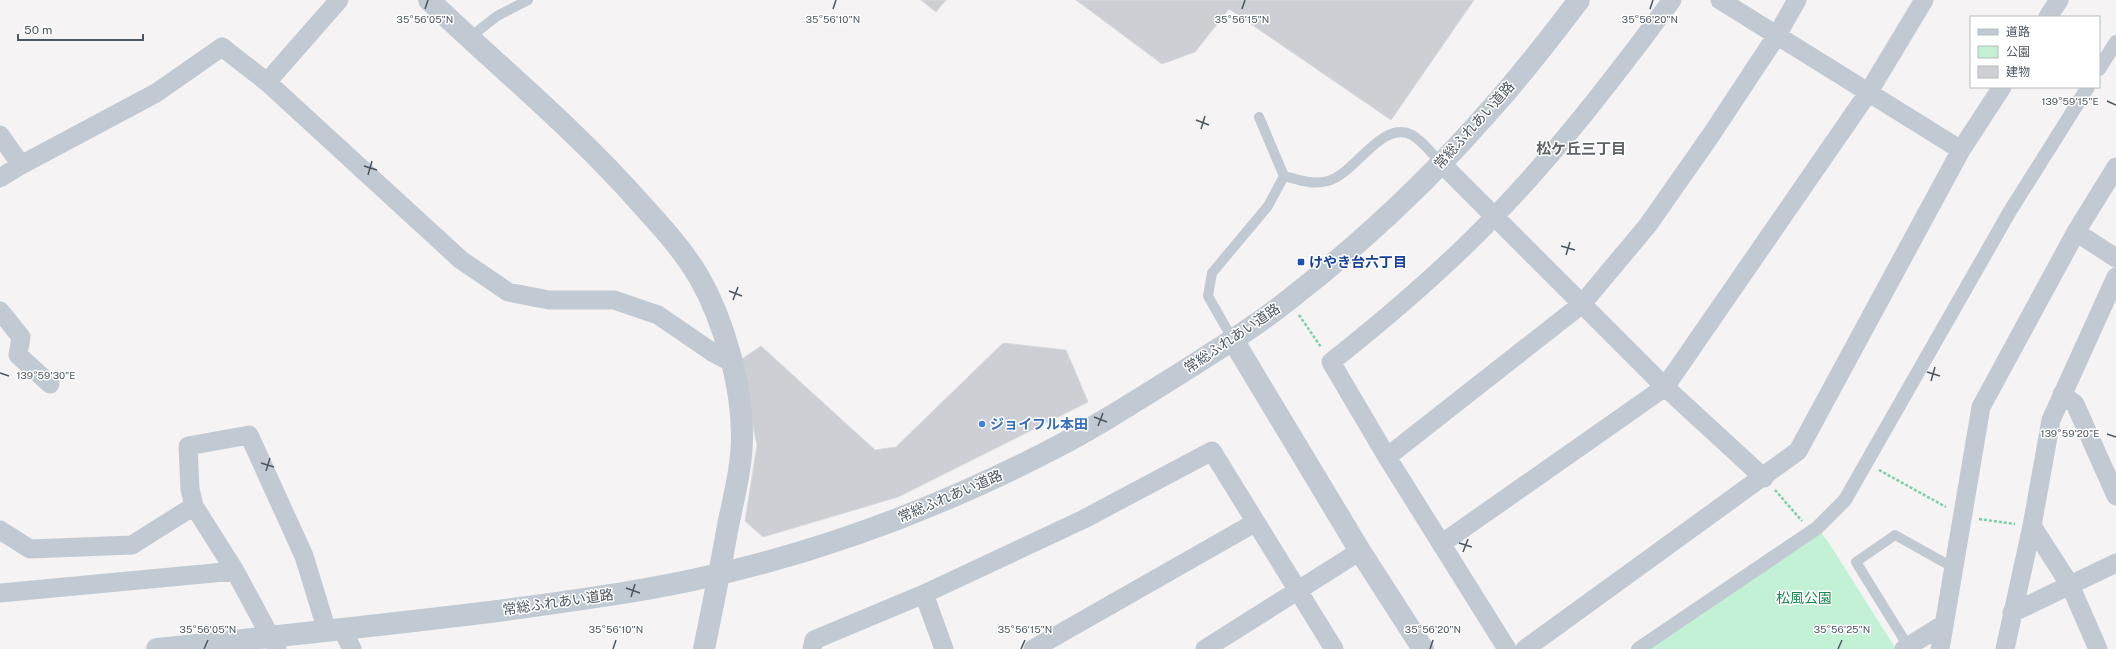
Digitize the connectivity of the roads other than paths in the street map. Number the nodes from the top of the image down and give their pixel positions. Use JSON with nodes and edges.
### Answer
{"nodes":[{"id":1,"x":339,"y":0,"type":"edge"},
{"id":2,"x":429,"y":0,"type":"edge"},
{"id":3,"x":528,"y":0,"type":"edge"},
{"id":4,"x":1579,"y":0,"type":"edge"},
{"id":5,"x":1672,"y":0,"type":"edge"},
{"id":6,"x":1720,"y":0,"type":"edge"},
{"id":7,"x":1797,"y":0,"type":"edge"},
{"id":8,"x":1924,"y":0,"type":"edge"},
{"id":9,"x":2059,"y":0,"type":"edge"},
{"id":10,"x":2049,"y":16,"type":"edge"},
{"id":11,"x":1777,"y":35,"type":"junction"},
{"id":12,"x":469,"y":38,"type":"junction"},
{"id":13,"x":2116,"y":42,"type":"edge"},
{"id":14,"x":2100,"y":67,"type":"edge"},
{"id":15,"x":267,"y":82,"type":"junction"},
{"id":16,"x":2001,"y":88,"type":"edge"},
{"id":17,"x":2087,"y":88,"type":"edge"},
{"id":18,"x":1868,"y":93,"type":"junction"},
{"id":19,"x":1259,"y":117,"type":"dead end"},
{"id":20,"x":0,"y":135,"type":"edge"},
{"id":21,"x":1961,"y":150,"type":"junction"},
{"id":22,"x":1440,"y":163,"type":"junction"},
{"id":23,"x":22,"y":165,"type":"junction"},
{"id":24,"x":2116,"y":166,"type":"edge"},
{"id":25,"x":1284,"y":176,"type":"junction"},
{"id":26,"x":0,"y":178,"type":"edge"},
{"id":27,"x":1494,"y":217,"type":"junction"},
{"id":28,"x":2076,"y":232,"type":"junction"},
{"id":29,"x":2116,"y":258,"type":"edge"},
{"id":30,"x":2116,"y":277,"type":"edge"},
{"id":31,"x":2112,"y":300,"type":"edge"},
{"id":32,"x":1582,"y":304,"type":"junction"},
{"id":33,"x":0,"y":311,"type":"edge"},
{"id":34,"x":1233,"y":340,"type":"junction"},
{"id":35,"x":731,"y":362,"type":"junction"},
{"id":36,"x":50,"y":384,"type":"dead end"},
{"id":37,"x":1665,"y":387,"type":"junction"},
{"id":38,"x":2062,"y":394,"type":"junction"},
{"id":39,"x":1387,"y":457,"type":"junction"},
{"id":40,"x":1764,"y":478,"type":"junction"},
{"id":41,"x":2116,"y":496,"type":"edge"},
{"id":42,"x":194,"y":506,"type":"junction"},
{"id":43,"x":1256,"y":522,"type":"junction"},
{"id":44,"x":2032,"y":526,"type":"junction"},
{"id":45,"x":0,"y":530,"type":"edge"},
{"id":46,"x":1441,"y":544,"type":"junction"},
{"id":47,"x":1360,"y":552,"type":"junction"},
{"id":48,"x":2116,"y":563,"type":"edge"},
{"id":49,"x":1954,"y":568,"type":"junction"},
{"id":50,"x":235,"y":571,"type":"junction"},
{"id":51,"x":719,"y":574,"type":"junction"},
{"id":52,"x":2070,"y":585,"type":"junction"},
{"id":53,"x":1298,"y":590,"type":"junction"},
{"id":54,"x":0,"y":593,"type":"edge"},
{"id":55,"x":924,"y":594,"type":"junction"},
{"id":56,"x":2012,"y":613,"type":"junction"},
{"id":57,"x":1944,"y":624,"type":"junction"},
{"id":58,"x":335,"y":630,"type":"junction"},
{"id":59,"x":274,"y":643,"type":"edge"},
{"id":60,"x":1906,"y":648,"type":"edge"},
{"id":61,"x":157,"y":649,"type":"edge"},
{"id":62,"x":352,"y":649,"type":"edge"},
{"id":63,"x":704,"y":649,"type":"edge"},
{"id":64,"x":812,"y":649,"type":"edge"},
{"id":65,"x":944,"y":649,"type":"edge"},
{"id":66,"x":1033,"y":649,"type":"edge"},
{"id":67,"x":1205,"y":649,"type":"edge"},
{"id":68,"x":1334,"y":649,"type":"edge"},
{"id":69,"x":1423,"y":649,"type":"edge"},
{"id":70,"x":1507,"y":649,"type":"edge"},
{"id":71,"x":1525,"y":649,"type":"edge"},
{"id":72,"x":1638,"y":649,"type":"edge"},
{"id":73,"x":1940,"y":649,"type":"edge"},
{"id":74,"x":2005,"y":649,"type":"edge"},
{"id":75,"x":2098,"y":649,"type":"edge"}],
"edges":[{"from":1,"to":15,"type":"street"},
{"from":2,"to":12,"type":"street"},
{"from":3,"to":12,"type":"lane"},
{"from":4,"to":22,"type":"street","name":"常総ふれあい道路"},
{"from":5,"to":27,"type":"street"},
{"from":6,"to":11,"type":"street"},
{"from":7,"to":11,"type":"street"},
{"from":8,"to":18,"type":"street"},
{"from":9,"to":10,"type":"street"},
{"from":11,"to":18,"type":"street"},
{"from":11,"to":32,"type":"street"},
{"from":12,"to":35,"type":"street"},
{"from":13,"to":14,"type":"street"},
{"from":15,"to":23,"type":"street"},
{"from":15,"to":35,"type":"street"},
{"from":16,"to":21,"type":"street"},
{"from":17,"to":72,"type":"street"},
{"from":18,"to":21,"type":"street"},
{"from":18,"to":37,"type":"street"},
{"from":19,"to":25,"type":"lane"},
{"from":20,"to":23,"type":"street"},
{"from":21,"to":40,"type":"street"},
{"from":22,"to":25,"type":"lane"},
{"from":22,"to":27,"type":"street"},
{"from":22,"to":34,"type":"street","name":"常総ふれあい道路"},
{"from":23,"to":26,"type":"street"},
{"from":24,"to":28,"type":"street"},
{"from":25,"to":34,"type":"lane"},
{"from":27,"to":32,"type":"street"},
{"from":27,"to":39,"type":"street"},
{"from":28,"to":29,"type":"street"},
{"from":28,"to":49,"type":"street"},
{"from":30,"to":31,"type":"street"},
{"from":31,"to":38,"type":"street"},
{"from":32,"to":37,"type":"street"},
{"from":32,"to":39,"type":"street"},
{"from":33,"to":36,"type":"street"},
{"from":34,"to":47,"type":"street"},
{"from":34,"to":51,"type":"street","name":"常総ふれあい道路"},
{"from":35,"to":51,"type":"street"},
{"from":37,"to":40,"type":"street"},
{"from":37,"to":46,"type":"street"},
{"from":38,"to":41,"type":"street"},
{"from":38,"to":44,"type":"street"},
{"from":39,"to":46,"type":"street"},
{"from":40,"to":71,"type":"street"},
{"from":42,"to":45,"type":"street"},
{"from":42,"to":50,"type":"street"},
{"from":42,"to":58,"type":"street"},
{"from":43,"to":53,"type":"street"},
{"from":43,"to":55,"type":"street"},
{"from":43,"to":66,"type":"street"},
{"from":44,"to":52,"type":"street"},
{"from":44,"to":56,"type":"street"},
{"from":46,"to":70,"type":"street"},
{"from":47,"to":53,"type":"street"},
{"from":47,"to":69,"type":"street"},
{"from":48,"to":52,"type":"street"},
{"from":49,"to":57,"type":"street"},
{"from":49,"to":60,"type":"lane"},
{"from":50,"to":54,"type":"street"},
{"from":50,"to":59,"type":"street"},
{"from":51,"to":58,"type":"street","name":"常総ふれあい道路"},
{"from":51,"to":63,"type":"street"},
{"from":52,"to":56,"type":"street"},
{"from":52,"to":75,"type":"street"},
{"from":53,"to":67,"type":"street"},
{"from":53,"to":68,"type":"street"},
{"from":55,"to":64,"type":"street"},
{"from":55,"to":65,"type":"street"},
{"from":56,"to":74,"type":"street"},
{"from":57,"to":60,"type":"street"},
{"from":57,"to":73,"type":"street"},
{"from":58,"to":59,"type":"street","name":"常総ふれあい道路"},
{"from":58,"to":62,"type":"street"},
{"from":59,"to":61,"type":"street","name":"常総ふれあい道路"}]}
